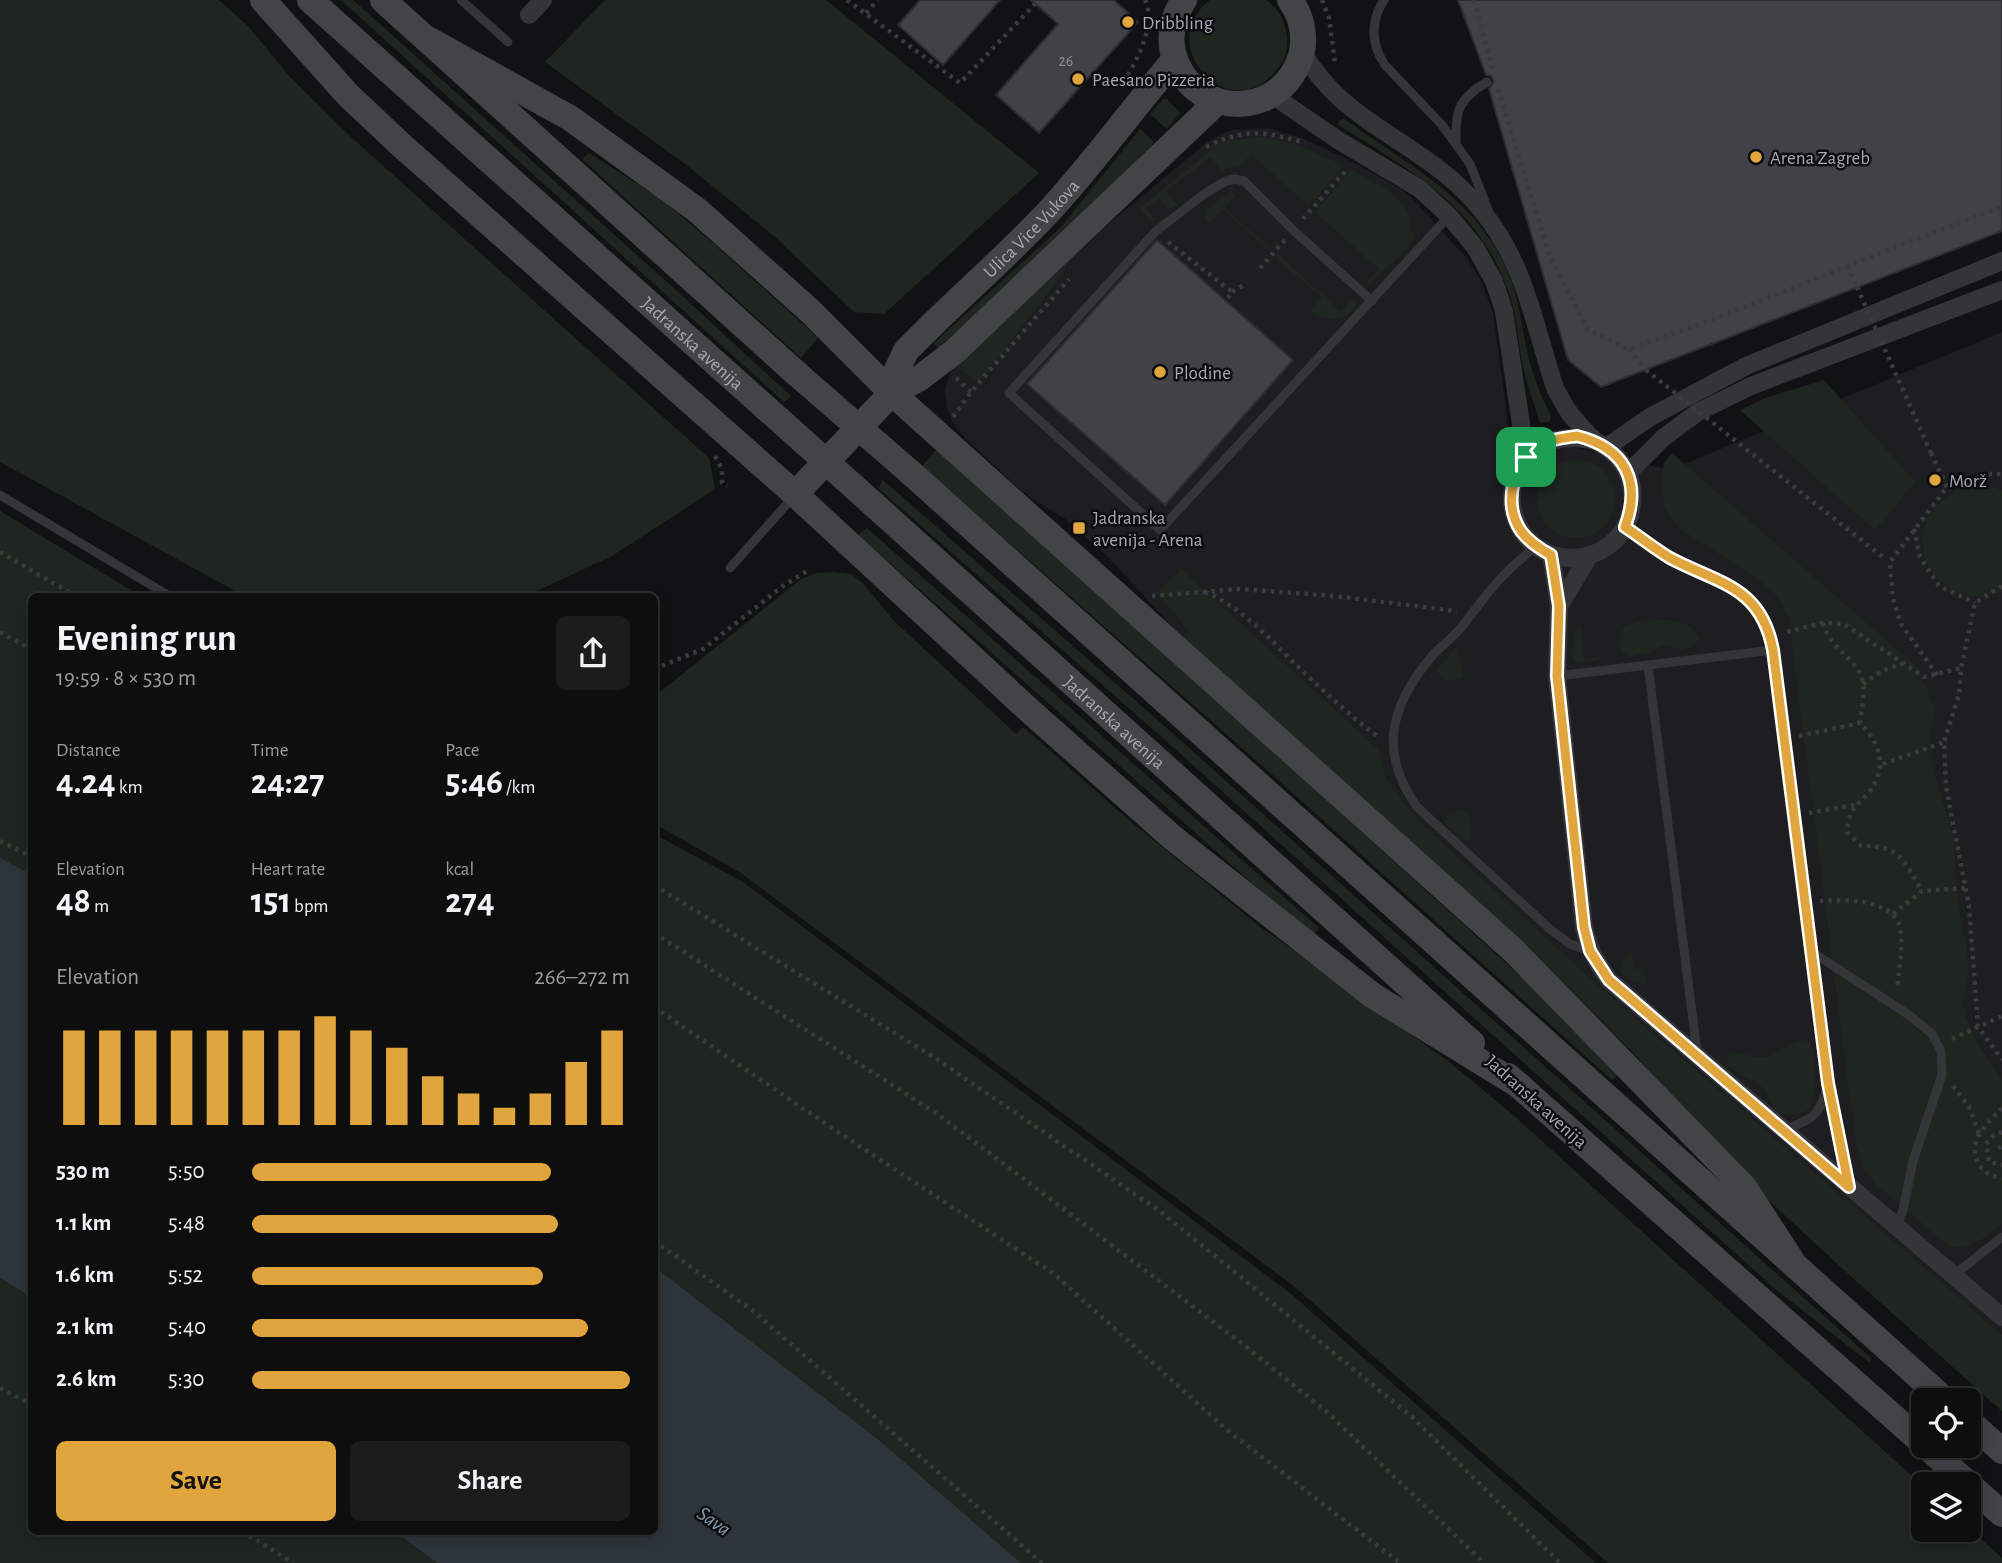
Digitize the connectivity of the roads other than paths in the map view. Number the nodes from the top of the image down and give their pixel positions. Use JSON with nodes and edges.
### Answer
{"nodes":[{"id":1,"x":263,"y":0,"type":"edge"},
{"id":2,"x":310,"y":0,"type":"edge"},
{"id":3,"x":383,"y":0,"type":"edge"},
{"id":4,"x":461,"y":0,"type":"edge"},
{"id":5,"x":543,"y":0,"type":"edge"},
{"id":6,"x":1290,"y":0,"type":"edge"},
{"id":7,"x":1384,"y":0,"type":"edge"},
{"id":8,"x":1179,"y":3,"type":"edge"},
{"id":9,"x":529,"y":15,"type":"dead end"},
{"id":10,"x":426,"y":38,"type":"junction"},
{"id":11,"x":508,"y":42,"type":"dead end"},
{"id":12,"x":1302,"y":51,"type":"junction"},
{"id":13,"x":1175,"y":60,"type":"junction"},
{"id":14,"x":1488,"y":82,"type":"dead end"},
{"id":15,"x":1272,"y":95,"type":"junction"},
{"id":16,"x":1217,"y":102,"type":"junction"},
{"id":17,"x":1456,"y":145,"type":"junction"},
{"id":18,"x":1449,"y":216,"type":"junction"},
{"id":19,"x":1493,"y":225,"type":"junction"},
{"id":20,"x":2002,"y":261,"type":"edge"},
{"id":21,"x":2002,"y":290,"type":"edge"},
{"id":22,"x":1372,"y":300,"type":"junction"},
{"id":23,"x":892,"y":393,"type":"junction"},
{"id":24,"x":1601,"y":444,"type":"junction"},
{"id":25,"x":1526,"y":457,"type":"junction"},
{"id":26,"x":1628,"y":473,"type":"junction"},
{"id":27,"x":795,"y":494,"type":"junction"},
{"id":28,"x":0,"y":495,"type":"edge"},
{"id":29,"x":1625,"y":527,"type":"junction"},
{"id":30,"x":1543,"y":550,"type":"junction"},
{"id":31,"x":1589,"y":556,"type":"junction"},
{"id":32,"x":730,"y":568,"type":"dead end"},
{"id":33,"x":164,"y":593,"type":"edge"},
{"id":34,"x":1559,"y":606,"type":"junction"},
{"id":35,"x":1773,"y":650,"type":"junction"},
{"id":36,"x":1648,"y":665,"type":"junction"},
{"id":37,"x":1557,"y":676,"type":"junction"},
{"id":38,"x":1590,"y":951,"type":"junction"},
{"id":39,"x":1812,"y":952,"type":"junction"},
{"id":40,"x":1698,"y":1055,"type":"junction"},
{"id":41,"x":1828,"y":1083,"type":"junction"},
{"id":42,"x":1520,"y":1086,"type":"junction"},
{"id":43,"x":1783,"y":1131,"type":"junction"},
{"id":44,"x":1849,"y":1187,"type":"junction"},
{"id":45,"x":1896,"y":1227,"type":"junction"},
{"id":46,"x":2002,"y":1237,"type":"edge"},
{"id":47,"x":1794,"y":1264,"type":"junction"},
{"id":48,"x":1954,"y":1275,"type":"junction"},
{"id":49,"x":2002,"y":1317,"type":"edge"},
{"id":50,"x":1932,"y":1388,"type":"edge"},
{"id":51,"x":1911,"y":1432,"type":"edge"},
{"id":52,"x":1981,"y":1432,"type":"edge"},
{"id":53,"x":2002,"y":1451,"type":"edge"},
{"id":54,"x":1940,"y":1458,"type":"edge"},
{"id":55,"x":2002,"y":1514,"type":"edge"}],
"edges":[{"from":1,"to":27,"type":"main road"},
{"from":2,"to":42,"type":"main road","name":"Jadranska avenija","bridge":true},
{"from":3,"to":10,"type":"main road"},
{"from":4,"to":11,"type":"lane"},
{"from":5,"to":9,"type":"street"},
{"from":6,"to":12,"type":"main road"},
{"from":7,"to":17,"type":"lane"},
{"from":8,"to":13,"type":"main road"},
{"from":10,"to":23,"type":"main road"},
{"from":10,"to":47,"type":"main road","bridge":true},
{"from":12,"to":15,"type":"main road"},
{"from":12,"to":19,"type":"street"},
{"from":13,"to":16,"type":"main road"},
{"from":13,"to":23,"type":"main road","name":"Ulica Vice Vukova"},
{"from":14,"to":17,"type":"lane"},
{"from":15,"to":16,"type":"main road"},
{"from":15,"to":18,"type":"street"},
{"from":16,"to":23,"type":"main road","name":"Ulica Vice Vukova"},
{"from":17,"to":19,"type":"lane"},
{"from":18,"to":22,"type":"lane"},
{"from":18,"to":25,"type":"street"},
{"from":19,"to":24,"type":"street"},
{"from":20,"to":24,"type":"street"},
{"from":21,"to":26,"type":"street"},
{"from":22,"to":22,"type":"lane"},
{"from":23,"to":27,"type":"main road","name":"Ulica Vice Vukova"},
{"from":23,"to":47,"type":"main road"},
{"from":24,"to":25,"type":"street"},
{"from":24,"to":26,"type":"street"},
{"from":25,"to":30,"type":"street"},
{"from":26,"to":29,"type":"street"},
{"from":27,"to":32,"type":"lane"},
{"from":27,"to":42,"type":"main road"},
{"from":28,"to":33,"type":"lane"},
{"from":29,"to":31,"type":"street"},
{"from":29,"to":35,"type":"lane"},
{"from":30,"to":31,"type":"street"},
{"from":30,"to":34,"type":"street"},
{"from":30,"to":38,"type":"lane"},
{"from":31,"to":34,"type":"street"},
{"from":34,"to":37,"type":"street"},
{"from":35,"to":36,"type":"lane"},
{"from":35,"to":39,"type":"lane"},
{"from":36,"to":37,"type":"lane"},
{"from":36,"to":40,"type":"lane"},
{"from":37,"to":38,"type":"street"},
{"from":38,"to":40,"type":"street"},
{"from":39,"to":41,"type":"lane"},
{"from":39,"to":45,"type":"lane"},
{"from":40,"to":43,"type":"street"},
{"from":41,"to":43,"type":"lane"},
{"from":41,"to":44,"type":"lane"},
{"from":42,"to":51,"type":"main road","name":"Jadranska avenija"},
{"from":43,"to":44,"type":"street"},
{"from":44,"to":45,"type":"street"},
{"from":45,"to":48,"type":"street"},
{"from":46,"to":48,"type":"lane"},
{"from":47,"to":50,"type":"main road"},
{"from":48,"to":49,"type":"street"},
{"from":52,"to":53,"type":"main road"},
{"from":54,"to":55,"type":"main road","name":"Jadranska avenija"}]}
